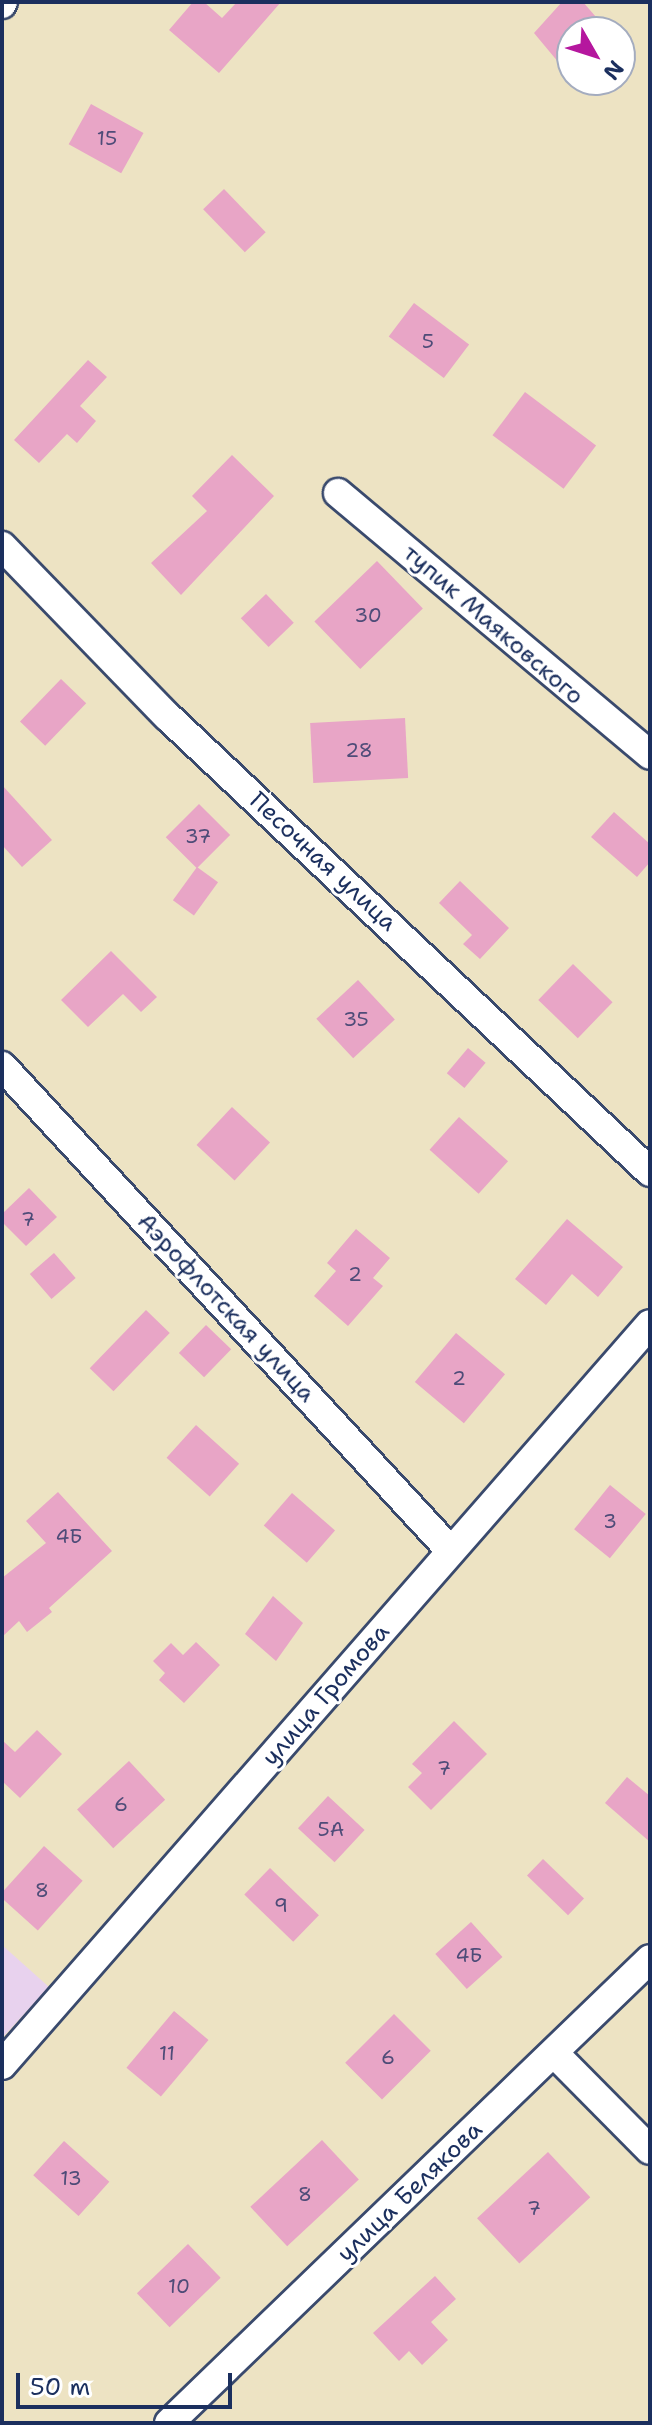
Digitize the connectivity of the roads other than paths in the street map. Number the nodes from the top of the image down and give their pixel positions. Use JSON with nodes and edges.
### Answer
{"nodes":[{"id":1,"x":338,"y":493,"type":"dead end"},
{"id":2,"x":2,"y":546,"type":"edge"},
{"id":3,"x":650,"y":755,"type":"edge"},
{"id":4,"x":2,"y":1066,"type":"edge"},
{"id":5,"x":650,"y":1172,"type":"edge"},
{"id":6,"x":650,"y":1324,"type":"edge"},
{"id":7,"x":450,"y":1550,"type":"junction"},
{"id":8,"x":650,"y":1959,"type":"edge"},
{"id":9,"x":554,"y":2053,"type":"junction"},
{"id":10,"x":2,"y":2065,"type":"edge"},
{"id":11,"x":650,"y":2150,"type":"edge"},
{"id":12,"x":169,"y":2423,"type":"edge"}],
"edges":[{"from":1,"to":3,"type":"street","name":"тупик Маяковского"},
{"from":2,"to":5,"type":"street","name":"Песочная улица"},
{"from":4,"to":7,"type":"street","name":"Аэрофлотская улица"},
{"from":6,"to":7,"type":"street","name":"улица Громова"},
{"from":7,"to":10,"type":"street","name":"улица Громова"},
{"from":8,"to":9,"type":"street","name":"улица Белякова"},
{"from":9,"to":11,"type":"street"},
{"from":9,"to":12,"type":"street","name":"улица Белякова"}]}
